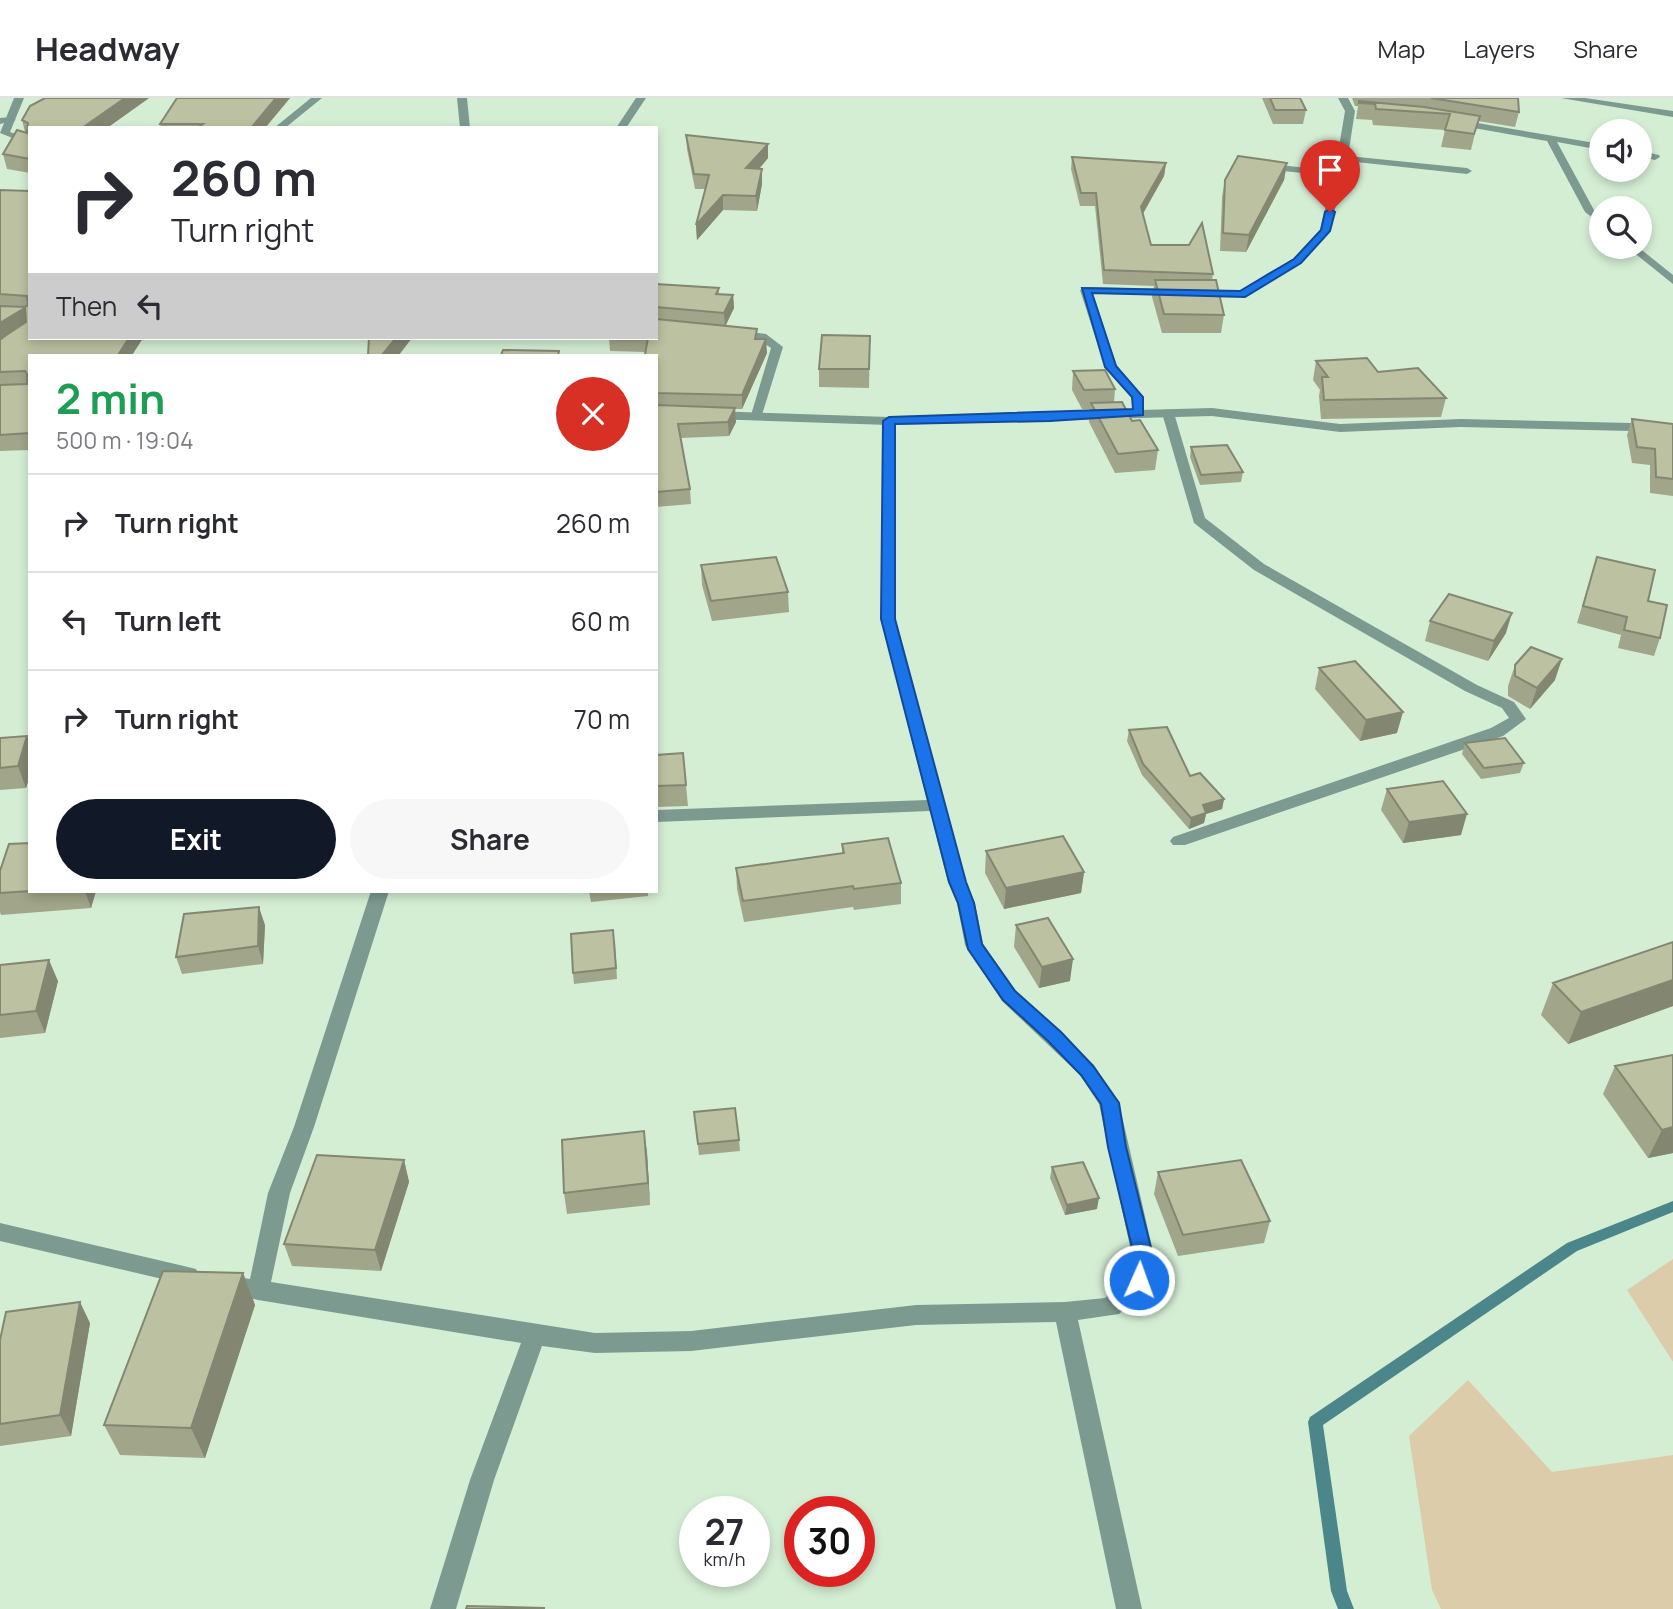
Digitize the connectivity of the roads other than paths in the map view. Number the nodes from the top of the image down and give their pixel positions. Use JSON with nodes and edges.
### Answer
{"nodes":[{"id":1,"x":19,"y":98,"type":"edge"},
{"id":2,"x":317,"y":98,"type":"edge"},
{"id":3,"x":462,"y":98,"type":"edge"},
{"id":4,"x":641,"y":98,"type":"edge"},
{"id":5,"x":1343,"y":98,"type":"edge"},
{"id":6,"x":1566,"y":98,"type":"edge"},
{"id":7,"x":1673,"y":114,"type":"edge"},
{"id":8,"x":6,"y":120,"type":"edge"},
{"id":9,"x":1447,"y":121,"type":"edge"},
{"id":10,"x":282,"y":126,"type":"edge"},
{"id":11,"x":465,"y":126,"type":"edge"},
{"id":12,"x":622,"y":126,"type":"edge"},
{"id":13,"x":3,"y":134,"type":"edge"},
{"id":14,"x":1550,"y":138,"type":"junction"},
{"id":15,"x":28,"y":141,"type":"edge"},
{"id":16,"x":1589,"y":146,"type":"edge"},
{"id":17,"x":1652,"y":156,"type":"edge"},
{"id":18,"x":1655,"y":157,"type":"dead end"},
{"id":19,"x":1343,"y":158,"type":"junction"},
{"id":20,"x":1251,"y":164,"type":"edge"},
{"id":21,"x":1467,"y":171,"type":"dead end"},
{"id":22,"x":1339,"y":174,"type":"junction"},
{"id":23,"x":1589,"y":210,"type":"edge"},
{"id":24,"x":1646,"y":259,"type":"edge"},
{"id":25,"x":1673,"y":281,"type":"edge"},
{"id":26,"x":722,"y":333,"type":"edge"},
{"id":27,"x":1139,"y":412,"type":"junction"},
{"id":28,"x":1168,"y":413,"type":"junction"},
{"id":29,"x":694,"y":414,"type":"edge"},
{"id":30,"x":757,"y":415,"type":"junction"},
{"id":31,"x":889,"y":421,"type":"junction"},
{"id":32,"x":1673,"y":428,"type":"edge"},
{"id":33,"x":937,"y":805,"type":"junction"},
{"id":34,"x":658,"y":816,"type":"edge"},
{"id":35,"x":1179,"y":841,"type":"dead end"},
{"id":36,"x":379,"y":893,"type":"edge"},
{"id":37,"x":0,"y":1232,"type":"edge"},
{"id":38,"x":258,"y":1291,"type":"junction"},
{"id":39,"x":1065,"y":1312,"type":"junction"},
{"id":40,"x":535,"y":1335,"type":"junction"},
{"id":41,"x":443,"y":1609,"type":"edge"},
{"id":42,"x":1129,"y":1609,"type":"edge"}],
"edges":[{"from":1,"to":8,"type":"street"},
{"from":2,"to":10,"type":"street"},
{"from":3,"to":11,"type":"street"},
{"from":4,"to":12,"type":"street"},
{"from":5,"to":19,"type":"street"},
{"from":6,"to":7,"type":"street"},
{"from":8,"to":13,"type":"street"},
{"from":9,"to":14,"type":"street"},
{"from":13,"to":15,"type":"street"},
{"from":14,"to":16,"type":"street"},
{"from":14,"to":23,"type":"street"},
{"from":17,"to":18,"type":"street"},
{"from":19,"to":21,"type":"street"},
{"from":19,"to":22,"type":"street"},
{"from":20,"to":22,"type":"street"},
{"from":22,"to":27,"type":"street"},
{"from":24,"to":25,"type":"street"},
{"from":26,"to":30,"type":"street"},
{"from":27,"to":28,"type":"street"},
{"from":27,"to":31,"type":"street"},
{"from":28,"to":32,"type":"street"},
{"from":28,"to":35,"type":"street"},
{"from":29,"to":30,"type":"street"},
{"from":30,"to":31,"type":"street"},
{"from":31,"to":33,"type":"street"},
{"from":33,"to":34,"type":"street"},
{"from":33,"to":39,"type":"street"},
{"from":36,"to":38,"type":"street"},
{"from":37,"to":38,"type":"street"},
{"from":38,"to":40,"type":"street"},
{"from":39,"to":40,"type":"street"},
{"from":39,"to":42,"type":"street"},
{"from":40,"to":41,"type":"street"}]}
